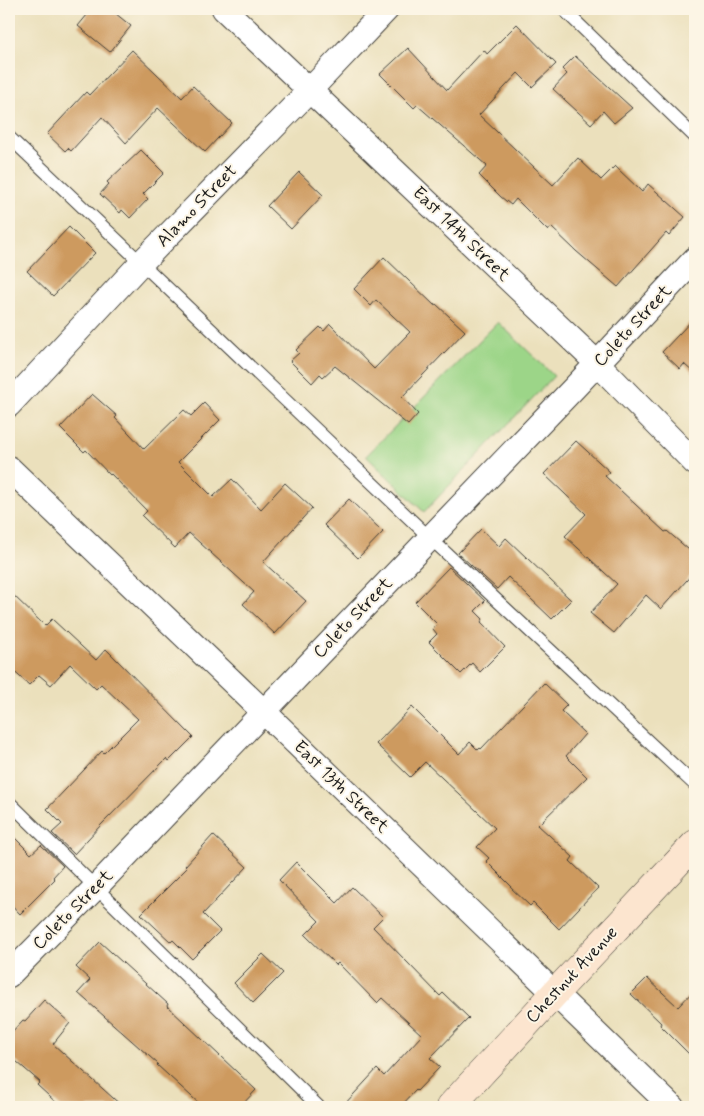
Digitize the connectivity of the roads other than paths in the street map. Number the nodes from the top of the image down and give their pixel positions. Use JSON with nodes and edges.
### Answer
{"nodes":[{"id":1,"x":224,"y":9,"type":"edge"},
{"id":2,"x":387,"y":9,"type":"edge"},
{"id":3,"x":563,"y":9,"type":"edge"},
{"id":4,"x":310,"y":90,"type":"junction"},
{"id":5,"x":9,"y":137,"type":"edge"},
{"id":6,"x":695,"y":137,"type":"edge"},
{"id":7,"x":695,"y":259,"type":"edge"},
{"id":8,"x":142,"y":263,"type":"junction"},
{"id":9,"x":598,"y":364,"type":"junction"},
{"id":10,"x":9,"y":405,"type":"edge"},
{"id":11,"x":695,"y":463,"type":"edge"},
{"id":12,"x":9,"y":468,"type":"edge"},
{"id":13,"x":430,"y":538,"type":"junction"},
{"id":14,"x":264,"y":712,"type":"junction"},
{"id":15,"x":695,"y":785,"type":"edge"},
{"id":16,"x":9,"y":802,"type":"edge"},
{"id":17,"x":695,"y":844,"type":"edge"},
{"id":18,"x":96,"y":887,"type":"junction"},
{"id":19,"x":9,"y":975,"type":"edge"},
{"id":20,"x":554,"y":994,"type":"junction"},
{"id":21,"x":319,"y":1107,"type":"edge"},
{"id":22,"x":450,"y":1107,"type":"edge"},
{"id":23,"x":672,"y":1107,"type":"edge"}],
"edges":[{"from":1,"to":4,"type":"street","name":"East 14th Street"},
{"from":2,"to":4,"type":"street","name":"Alamo Street"},
{"from":3,"to":6,"type":"lane"},
{"from":4,"to":8,"type":"street","name":"Alamo Street"},
{"from":4,"to":9,"type":"street","name":"East 14th Street"},
{"from":5,"to":8,"type":"lane"},
{"from":7,"to":9,"type":"street","name":"Coleto Street"},
{"from":8,"to":10,"type":"street","name":"Alamo Street"},
{"from":8,"to":13,"type":"lane"},
{"from":9,"to":11,"type":"street","name":"East 14th Street"},
{"from":9,"to":13,"type":"street","name":"Coleto Street"},
{"from":12,"to":14,"type":"street","name":"East 13th Street"},
{"from":13,"to":14,"type":"street","name":"Coleto Street"},
{"from":13,"to":15,"type":"lane"},
{"from":14,"to":18,"type":"street","name":"Coleto Street"},
{"from":14,"to":20,"type":"street","name":"East 13th Street"},
{"from":16,"to":18,"type":"lane"},
{"from":17,"to":20,"type":"main road","name":"Chestnut Avenue"},
{"from":18,"to":19,"type":"street","name":"Coleto Street"},
{"from":18,"to":21,"type":"lane"},
{"from":20,"to":22,"type":"main road","name":"Chestnut Avenue"},
{"from":20,"to":23,"type":"street","name":"East 13th Street"}]}
